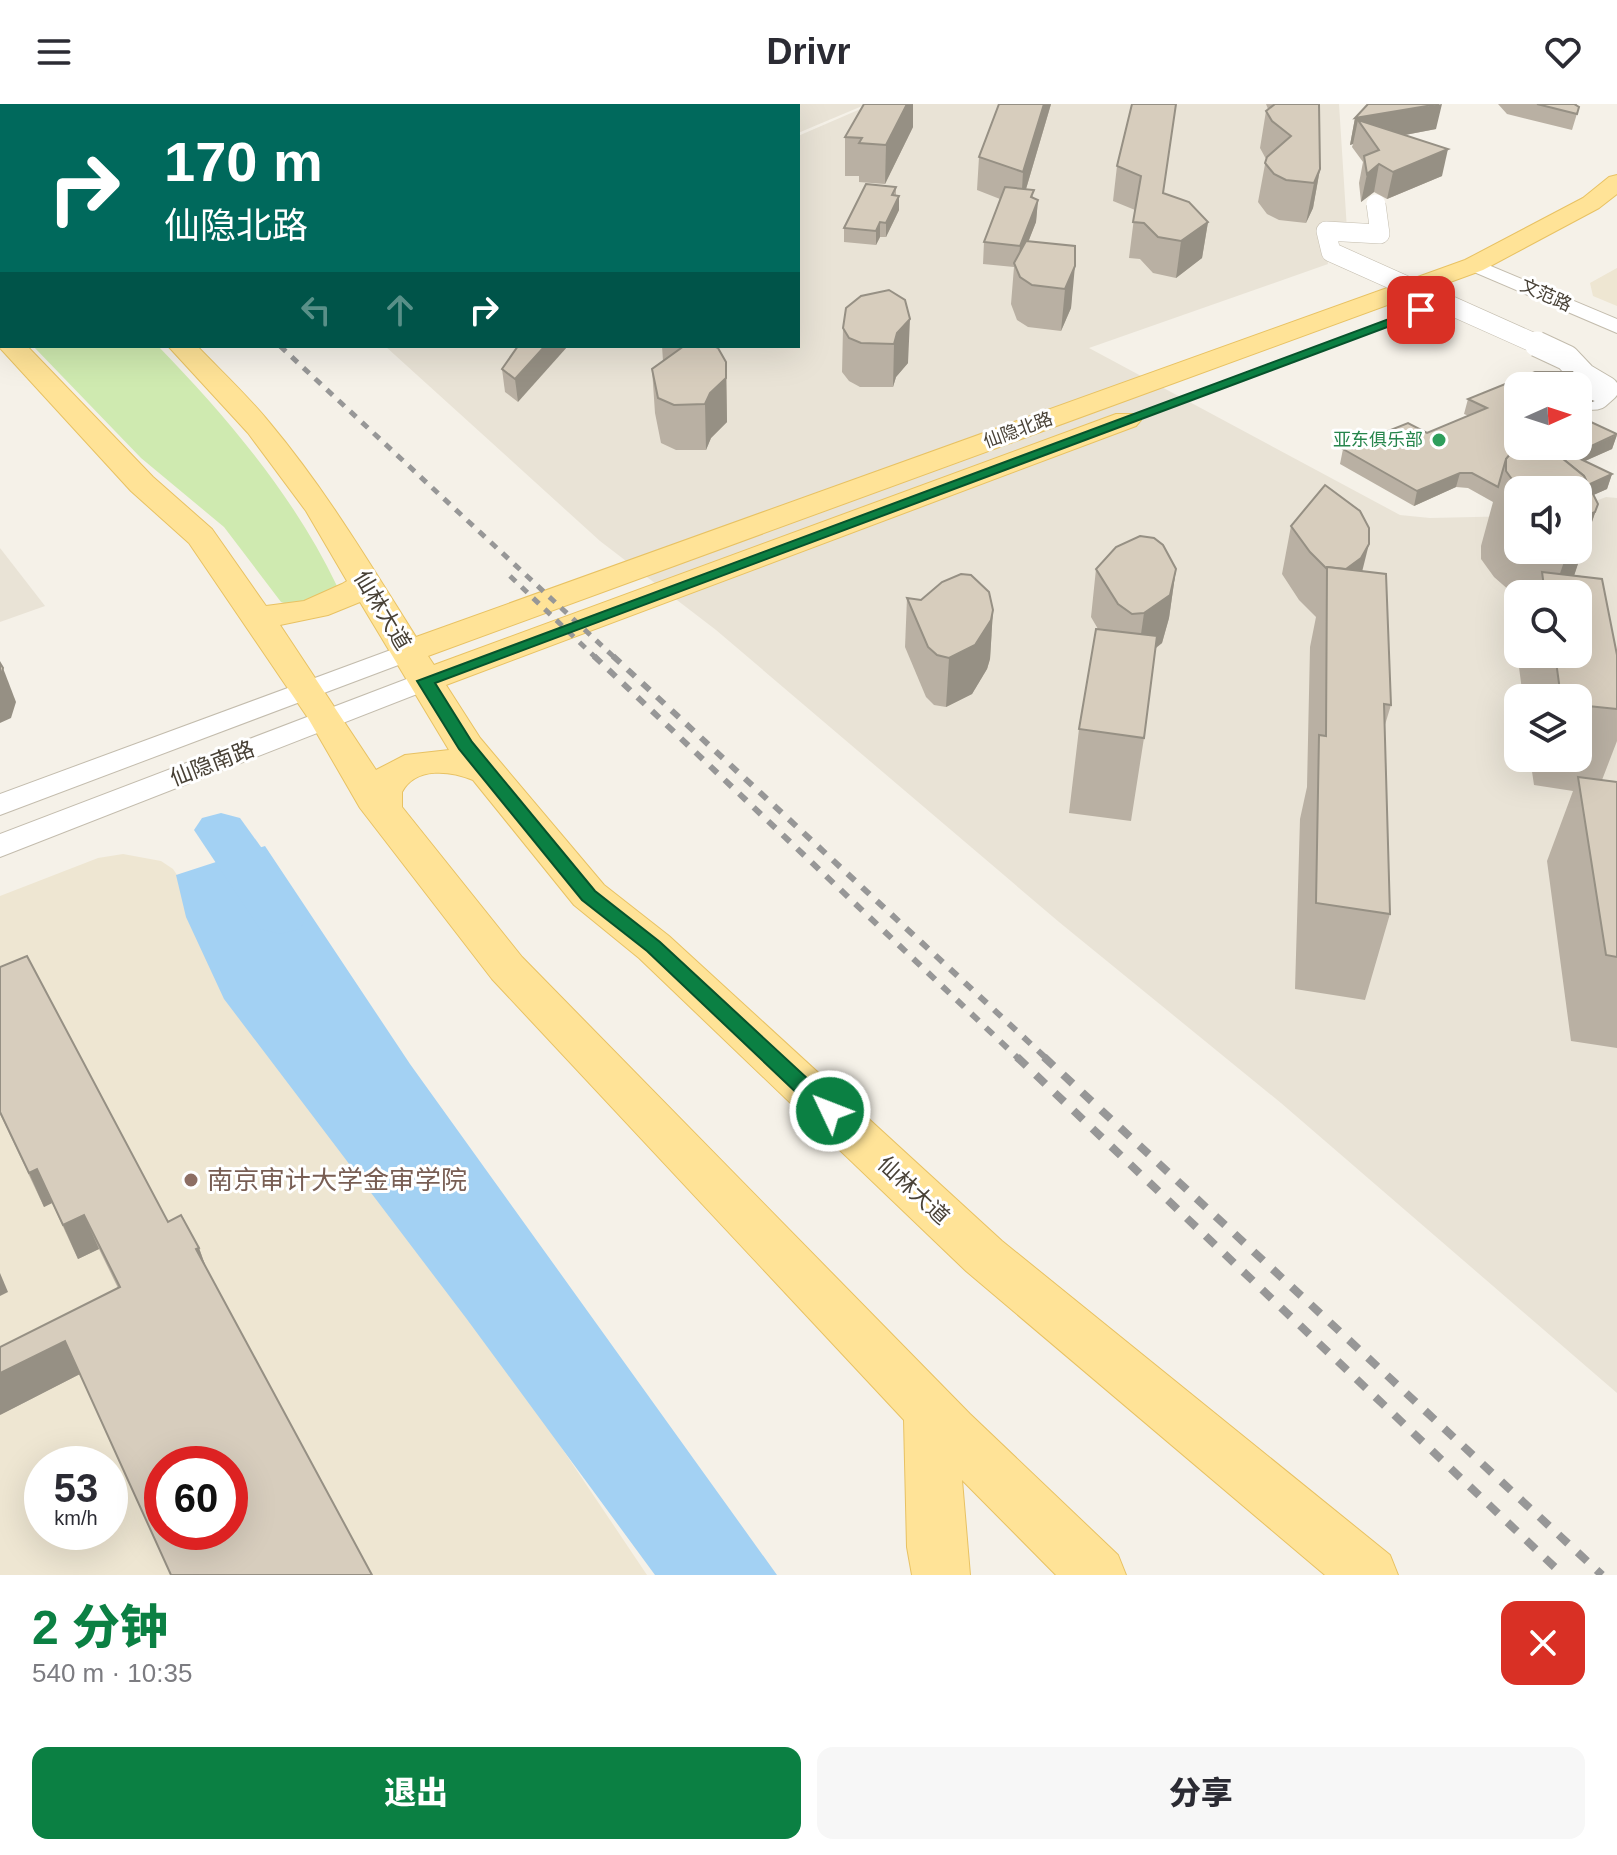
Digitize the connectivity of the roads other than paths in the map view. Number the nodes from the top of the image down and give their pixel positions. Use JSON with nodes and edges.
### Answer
{"nodes":[{"id":1,"x":1617,"y":182,"type":"edge"},
{"id":2,"x":1376,"y":204,"type":"dead end"},
{"id":3,"x":1603,"y":223,"type":"dead end"},
{"id":4,"x":1576,"y":239,"type":"dead end"},
{"id":5,"x":1536,"y":262,"type":"dead end"},
{"id":6,"x":1474,"y":265,"type":"junction"},
{"id":7,"x":1508,"y":278,"type":"junction"},
{"id":8,"x":1617,"y":327,"type":"edge"},
{"id":9,"x":14,"y":348,"type":"edge"},
{"id":10,"x":184,"y":348,"type":"edge"},
{"id":11,"x":1580,"y":372,"type":"edge"},
{"id":12,"x":1592,"y":381,"type":"edge"},
{"id":13,"x":1592,"y":397,"type":"edge"},
{"id":14,"x":368,"y":582,"type":"junction"},
{"id":15,"x":259,"y":617,"type":"junction"},
{"id":16,"x":416,"y":667,"type":"junction"},
{"id":17,"x":316,"y":703,"type":"junction"},
{"id":18,"x":485,"y":771,"type":"junction"},
{"id":19,"x":0,"y":805,"type":"edge"},
{"id":20,"x":382,"y":809,"type":"junction"},
{"id":21,"x":0,"y":846,"type":"edge"},
{"id":22,"x":931,"y":1411,"type":"junction"},
{"id":23,"x":941,"y":1575,"type":"edge"},
{"id":24,"x":1097,"y":1575,"type":"edge"},
{"id":25,"x":1369,"y":1575,"type":"edge"}],
"edges":[{"from":1,"to":6,"type":"main road","name":"仙隐北路"},
{"from":2,"to":11,"type":"street","bridge":true},
{"from":3,"to":4,"type":"main road"},
{"from":5,"to":7,"type":"main road","name":"仙隐北路"},
{"from":6,"to":7,"type":"street","name":"文范路"},
{"from":6,"to":16,"type":"main road","name":"仙隐北路"},
{"from":7,"to":8,"type":"street","name":"文范路"},
{"from":7,"to":16,"type":"main road","name":"仙隐北路"},
{"from":9,"to":15,"type":"main road"},
{"from":10,"to":14,"type":"main road","name":"仙林大道"},
{"from":12,"to":13,"type":"street","bridge":true},
{"from":14,"to":15,"type":"main road"},
{"from":14,"to":16,"type":"main road","name":"仙林大道"},
{"from":15,"to":17,"type":"main road"},
{"from":16,"to":17,"type":"street","name":"仙隐南路"},
{"from":16,"to":18,"type":"main road","name":"仙林大道"},
{"from":17,"to":19,"type":"street","name":"仙隐南路"},
{"from":17,"to":20,"type":"main road"},
{"from":17,"to":21,"type":"street","name":"仙隐南路"},
{"from":18,"to":20,"type":"main road"},
{"from":18,"to":25,"type":"main road","name":"仙林大道"},
{"from":20,"to":22,"type":"main road"},
{"from":22,"to":23,"type":"main road"},
{"from":22,"to":24,"type":"main road"}]}
